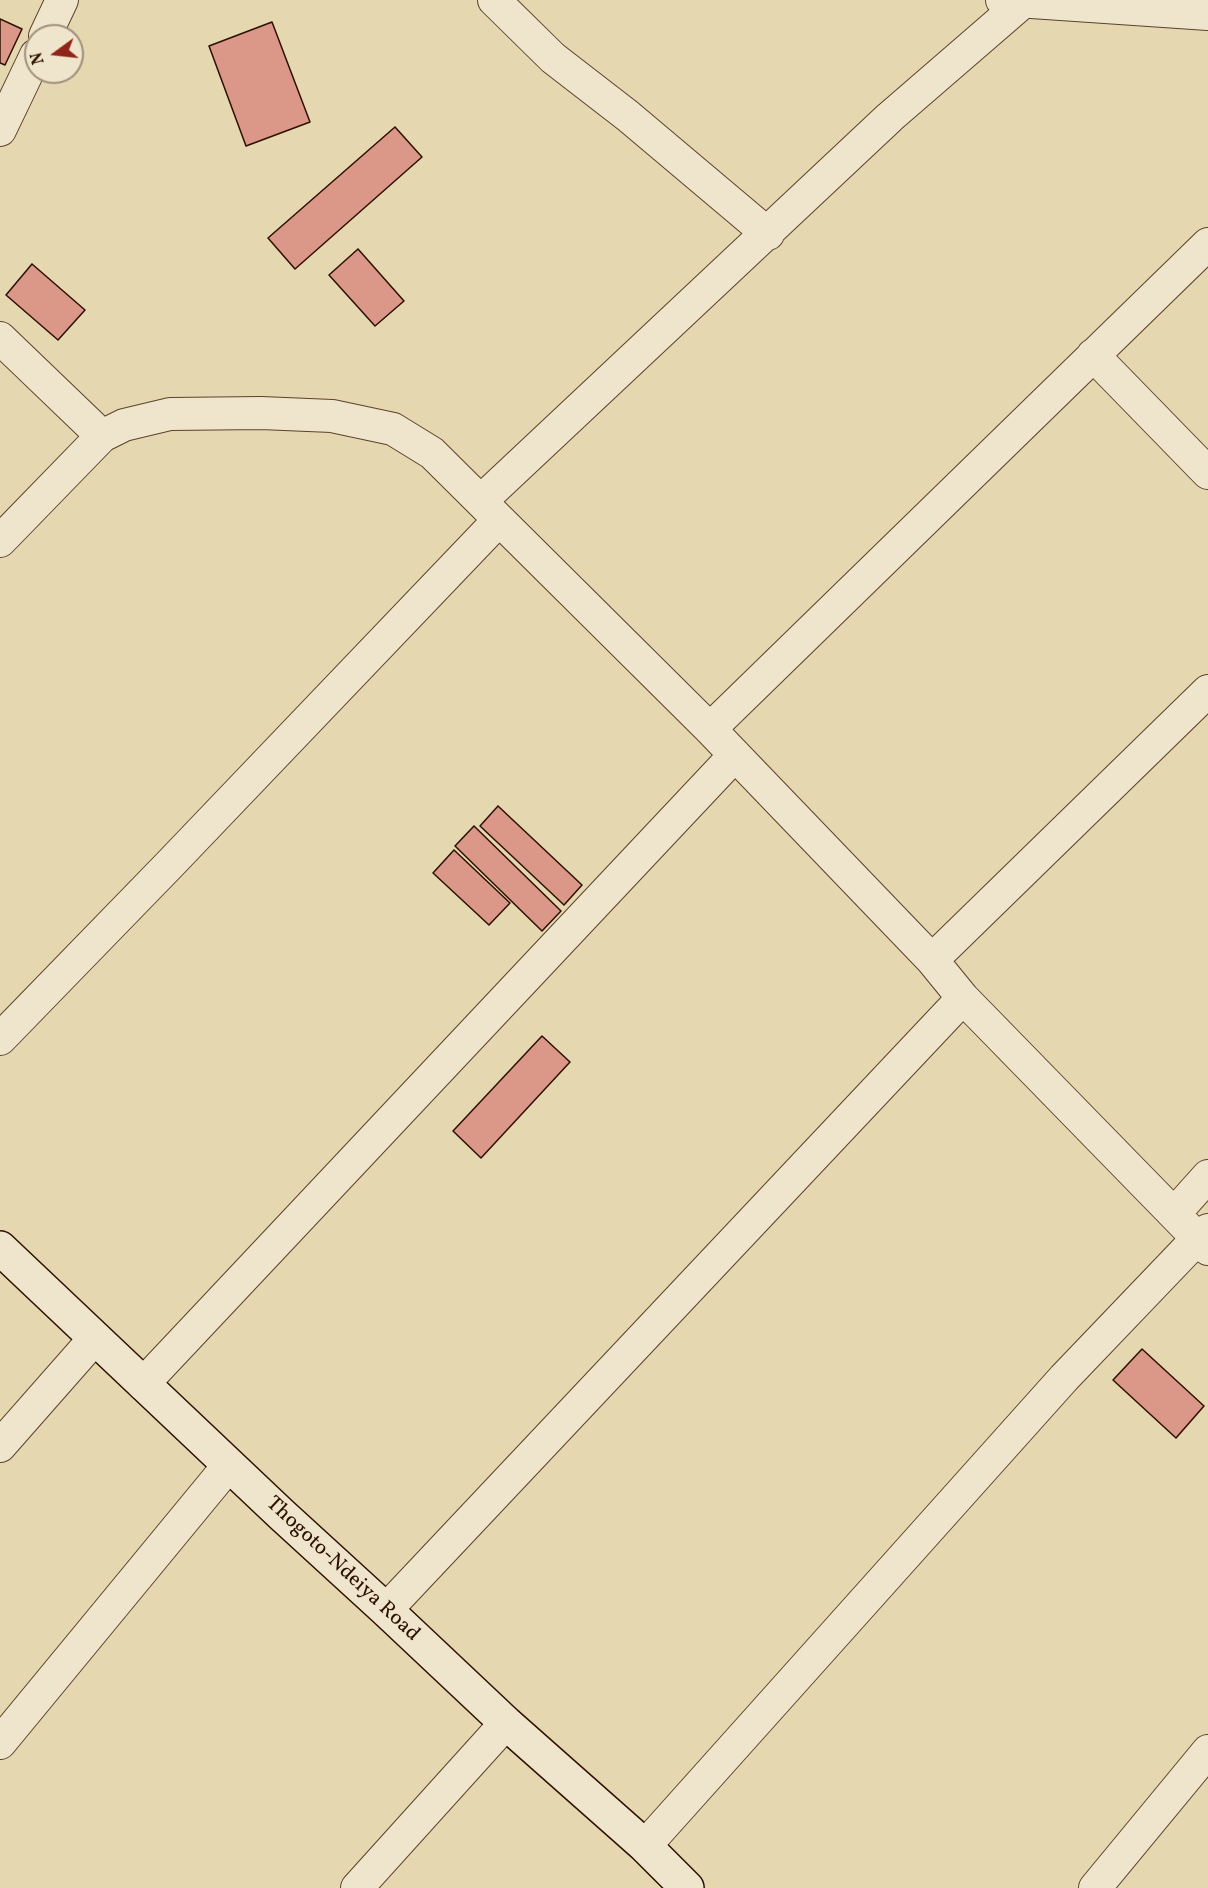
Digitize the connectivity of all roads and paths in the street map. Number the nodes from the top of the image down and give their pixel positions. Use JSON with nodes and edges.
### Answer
{"nodes":[{"id":1,"x":62,"y":0,"type":"edge"},
{"id":2,"x":494,"y":0,"type":"edge"},
{"id":3,"x":1010,"y":1,"type":"edge"},
{"id":4,"x":1208,"y":14,"type":"edge"},
{"id":5,"x":51,"y":24,"type":"edge"},
{"id":6,"x":24,"y":80,"type":"edge"},
{"id":7,"x":0,"y":130,"type":"edge"},
{"id":8,"x":768,"y":234,"type":"junction"},
{"id":9,"x":1208,"y":244,"type":"edge"},
{"id":10,"x":0,"y":338,"type":"edge"},
{"id":11,"x":1093,"y":355,"type":"junction"},
{"id":12,"x":102,"y":436,"type":"junction"},
{"id":13,"x":1208,"y":473,"type":"edge"},
{"id":14,"x":490,"y":511,"type":"junction"},
{"id":15,"x":0,"y":541,"type":"edge"},
{"id":16,"x":1208,"y":692,"type":"edge"},
{"id":17,"x":710,"y":729,"type":"junction"},
{"id":18,"x":735,"y":755,"type":"junction"},
{"id":19,"x":932,"y":960,"type":"junction"},
{"id":20,"x":963,"y":998,"type":"junction"},
{"id":21,"x":0,"y":1039,"type":"edge"},
{"id":22,"x":1208,"y":1176,"type":"edge"},
{"id":23,"x":1174,"y":1214,"type":"junction"},
{"id":24,"x":1204,"y":1239,"type":"edge"},
{"id":25,"x":0,"y":1248,"type":"edge"},
{"id":26,"x":95,"y":1338,"type":"junction"},
{"id":27,"x":144,"y":1384,"type":"junction"},
{"id":28,"x":0,"y":1446,"type":"edge"},
{"id":29,"x":229,"y":1465,"type":"junction"},
{"id":30,"x":386,"y":1610,"type":"junction"},
{"id":31,"x":506,"y":1723,"type":"junction"},
{"id":32,"x":0,"y":1743,"type":"edge"},
{"id":33,"x":1208,"y":1750,"type":"edge"},
{"id":34,"x":645,"y":1846,"type":"junction"},
{"id":35,"x":357,"y":1888,"type":"edge"},
{"id":36,"x":687,"y":1888,"type":"edge"},
{"id":37,"x":1095,"y":1888,"type":"edge"}],
"edges":[{"from":1,"to":5,"type":"street"},
{"from":2,"to":8,"type":"street"},
{"from":3,"to":4,"type":"street"},
{"from":3,"to":8,"type":"street"},
{"from":6,"to":7,"type":"street"},
{"from":8,"to":14,"type":"street"},
{"from":9,"to":11,"type":"street"},
{"from":10,"to":12,"type":"street"},
{"from":11,"to":13,"type":"street"},
{"from":11,"to":17,"type":"street"},
{"from":12,"to":14,"type":"street"},
{"from":12,"to":15,"type":"street"},
{"from":14,"to":17,"type":"street"},
{"from":14,"to":21,"type":"street"},
{"from":16,"to":19,"type":"street"},
{"from":17,"to":18,"type":"street"},
{"from":18,"to":19,"type":"street"},
{"from":18,"to":27,"type":"street"},
{"from":19,"to":20,"type":"street"},
{"from":20,"to":23,"type":"street"},
{"from":20,"to":30,"type":"street"},
{"from":22,"to":23,"type":"street"},
{"from":23,"to":24,"type":"street"},
{"from":24,"to":34,"type":"street"},
{"from":25,"to":26,"type":"main road","name":"Thogoto-Ndeiya Road"},
{"from":26,"to":27,"type":"main road","name":"Thogoto-Ndeiya Road"},
{"from":26,"to":28,"type":"street"},
{"from":27,"to":29,"type":"main road","name":"Thogoto-Ndeiya Road"},
{"from":29,"to":30,"type":"main road","name":"Thogoto-Ndeiya Road"},
{"from":29,"to":32,"type":"street"},
{"from":30,"to":31,"type":"main road","name":"Thogoto-Ndeiya Road"},
{"from":31,"to":34,"type":"main road","name":"Thogoto-Ndeiya Road"},
{"from":31,"to":35,"type":"street"},
{"from":33,"to":37,"type":"street"},
{"from":34,"to":36,"type":"main road","name":"Thogoto-Ndeiya Road"}]}
